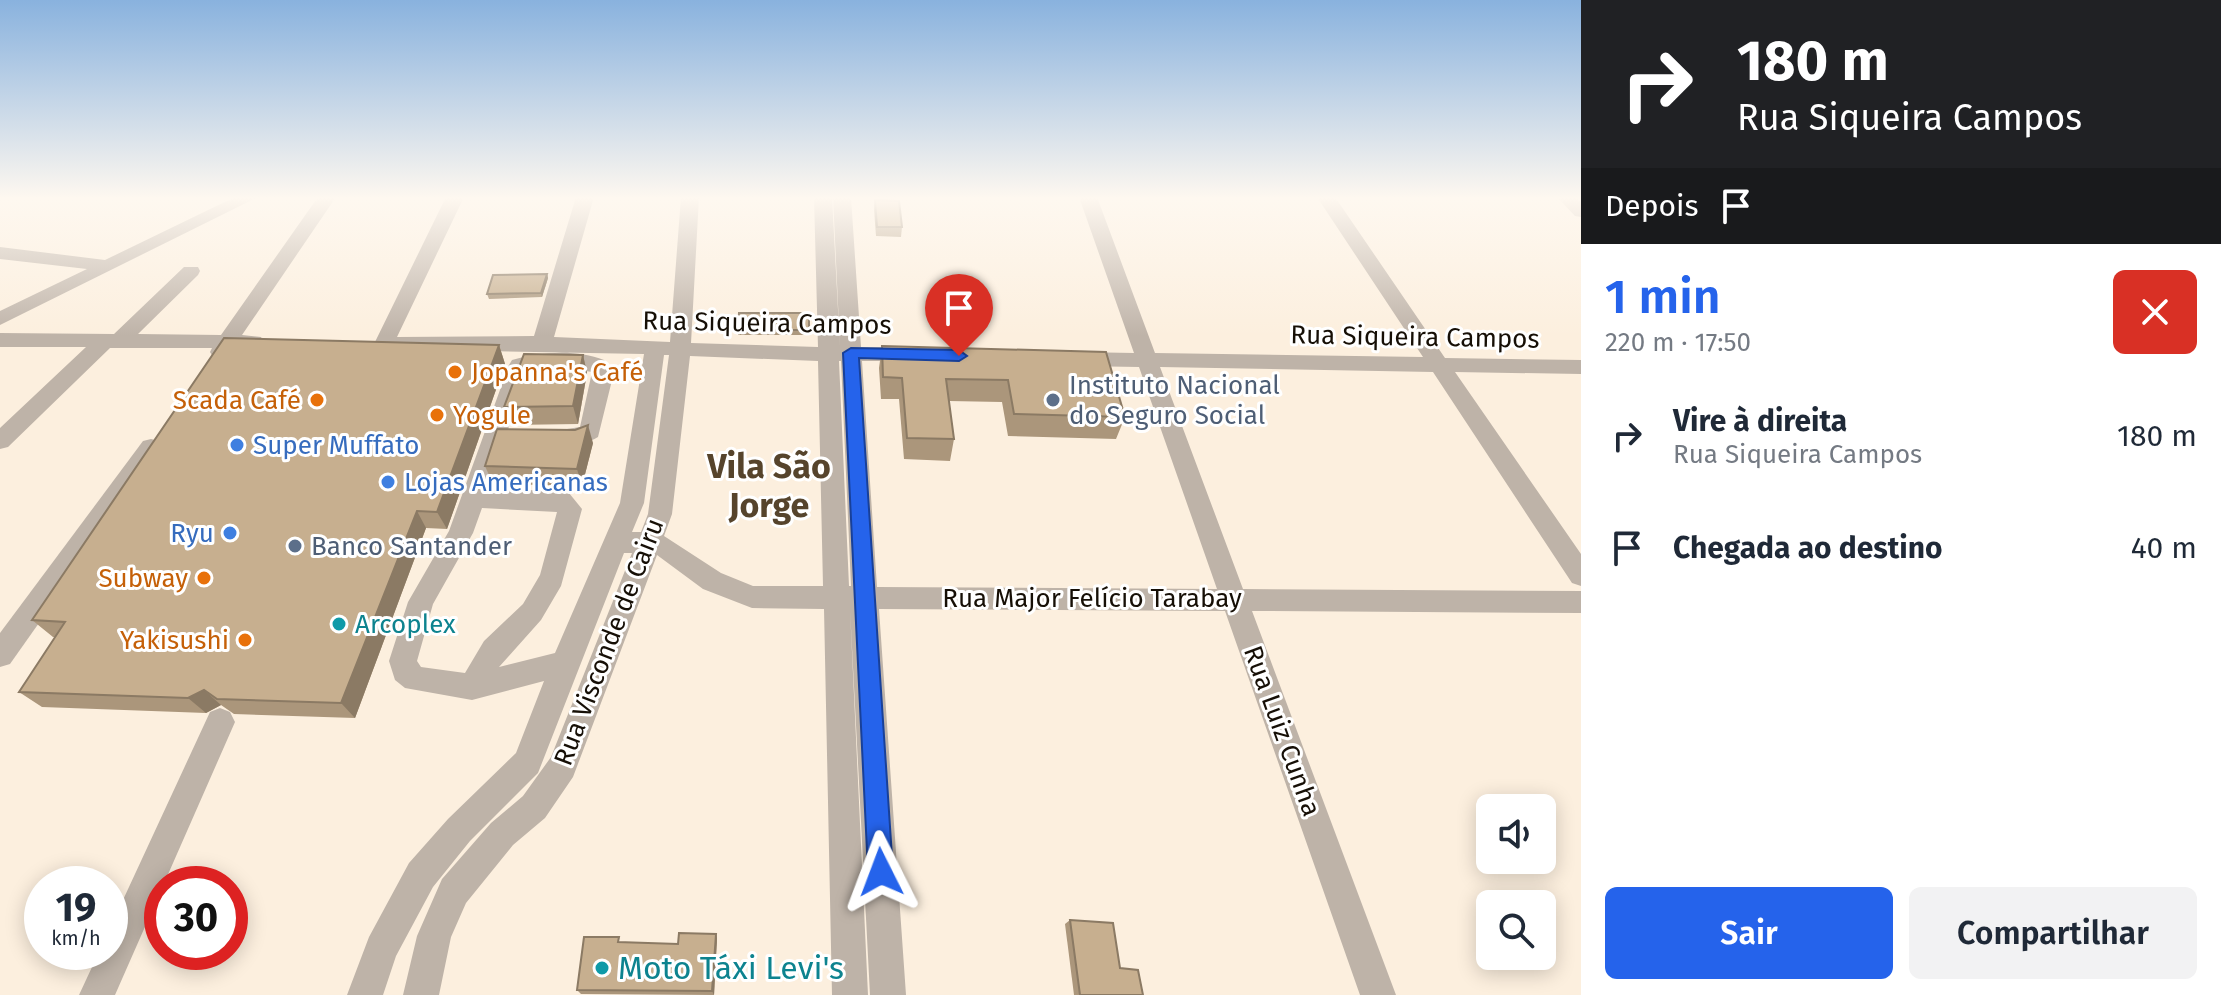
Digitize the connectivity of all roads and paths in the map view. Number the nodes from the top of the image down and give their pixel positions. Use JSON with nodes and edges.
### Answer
{"nodes":[{"id":1,"x":154,"y":243,"type":"edge"},
{"id":2,"x":295,"y":243,"type":"edge"},
{"id":3,"x":430,"y":243,"type":"edge"},
{"id":4,"x":571,"y":243,"type":"edge"},
{"id":5,"x":683,"y":243,"type":"edge"},
{"id":6,"x":828,"y":243,"type":"edge"},
{"id":7,"x":841,"y":243,"type":"edge"},
{"id":8,"x":1105,"y":243,"type":"edge"},
{"id":9,"x":1357,"y":243,"type":"edge"},
{"id":10,"x":0,"y":253,"type":"edge"},
{"id":11,"x":108,"y":266,"type":"junction"},
{"id":12,"x":191,"y":271,"type":"dead end"},
{"id":13,"x":0,"y":319,"type":"edge"},
{"id":14,"x":0,"y":340,"type":"edge"},
{"id":15,"x":112,"y":341,"type":"junction"},
{"id":16,"x":227,"y":342,"type":"junction"},
{"id":17,"x":274,"y":342,"type":"edge"},
{"id":18,"x":542,"y":343,"type":"junction"},
{"id":19,"x":668,"y":349,"type":"junction"},
{"id":20,"x":839,"y":353,"type":"junction"},
{"id":21,"x":927,"y":355,"type":"edge"},
{"id":22,"x":1053,"y":358,"type":"edge"},
{"id":23,"x":1148,"y":361,"type":"junction"},
{"id":24,"x":1439,"y":365,"type":"junction"},
{"id":25,"x":209,"y":367,"type":"edge"},
{"id":26,"x":1581,"y":367,"type":"edge"},
{"id":27,"x":164,"y":430,"type":"edge"},
{"id":28,"x":495,"y":436,"type":"junction"},
{"id":29,"x":519,"y":437,"type":"edge"},
{"id":30,"x":544,"y":437,"type":"edge"},
{"id":31,"x":0,"y":441,"type":"edge"},
{"id":32,"x":472,"y":498,"type":"junction"},
{"id":33,"x":648,"y":542,"type":"junction"},
{"id":34,"x":617,"y":543,"type":"junction"},
{"id":35,"x":1581,"y":575,"type":"edge"},
{"id":36,"x":837,"y":596,"type":"junction"},
{"id":37,"x":865,"y":597,"type":"junction"},
{"id":38,"x":1234,"y":598,"type":"junction"},
{"id":39,"x":1581,"y":602,"type":"edge"},
{"id":40,"x":0,"y":655,"type":"edge"},
{"id":41,"x":565,"y":663,"type":"junction"},
{"id":42,"x":472,"y":687,"type":"junction"},
{"id":43,"x":220,"y":722,"type":"edge"},
{"id":44,"x":97,"y":995,"type":"edge"},
{"id":45,"x":365,"y":995,"type":"edge"},
{"id":46,"x":421,"y":995,"type":"edge"},
{"id":47,"x":850,"y":995,"type":"edge"},
{"id":48,"x":888,"y":995,"type":"edge"},
{"id":49,"x":1378,"y":995,"type":"edge"}],
"edges":[{"from":1,"to":11,"type":"street"},
{"from":2,"to":16,"type":"street"},
{"from":3,"to":18,"type":"street","name":"Rua Siqueira Campos"},
{"from":4,"to":18,"type":"street"},
{"from":5,"to":19,"type":"street","name":"Rua Visconde de Cairu"},
{"from":6,"to":20,"type":"street"},
{"from":7,"to":20,"type":"street"},
{"from":8,"to":23,"type":"street","name":"Rua Luiz Cunha"},
{"from":9,"to":24,"type":"street"},
{"from":10,"to":11,"type":"street"},
{"from":11,"to":13,"type":"street"},
{"from":12,"to":15,"type":"street"},
{"from":14,"to":15,"type":"street"},
{"from":15,"to":16,"type":"street"},
{"from":15,"to":31,"type":"street"},
{"from":16,"to":17,"type":"street"},
{"from":16,"to":25,"type":"street"},
{"from":18,"to":19,"type":"street","name":"Rua Siqueira Campos"},
{"from":19,"to":20,"type":"street","name":"Rua Siqueira Campos"},
{"from":19,"to":33,"type":"street","name":"Rua Visconde de Cairu"},
{"from":19,"to":34,"type":"street","name":"Rua Visconde de Cairu"},
{"from":20,"to":21,"type":"street","name":"Rua Siqueira Campos"},
{"from":20,"to":36,"type":"street"},
{"from":20,"to":37,"type":"street"},
{"from":22,"to":23,"type":"street","name":"Rua Siqueira Campos"},
{"from":23,"to":24,"type":"street","name":"Rua Siqueira Campos"},
{"from":23,"to":38,"type":"street","name":"Rua Luiz Cunha"},
{"from":24,"to":26,"type":"street","name":"Rua Siqueira Campos"},
{"from":24,"to":35,"type":"street"},
{"from":27,"to":40,"type":"street"},
{"from":28,"to":29,"type":"street"},
{"from":28,"to":30,"type":"street"},
{"from":28,"to":32,"type":"street"},
{"from":32,"to":42,"type":"street"},
{"from":32,"to":42,"type":"street"},
{"from":33,"to":34,"type":"street","name":"Rua Major Felício Tarabay"},
{"from":33,"to":36,"type":"street","name":"Rua Major Felício Tarabay"},
{"from":33,"to":46,"type":"street","name":"Rua Visconde de Cairu"},
{"from":34,"to":41,"type":"street","name":"Rua Visconde de Cairu"},
{"from":36,"to":37,"type":"street","name":"Rua Major Felício Tarabay"},
{"from":36,"to":47,"type":"street"},
{"from":37,"to":38,"type":"street","name":"Rua Major Felício Tarabay"},
{"from":37,"to":48,"type":"street"},
{"from":38,"to":39,"type":"street","name":"Rua Major Felício Tarabay"},
{"from":38,"to":49,"type":"street","name":"Rua Luiz Cunha"},
{"from":41,"to":42,"type":"street"},
{"from":41,"to":45,"type":"street","name":"Rua Visconde de Cairu"},
{"from":43,"to":44,"type":"street"}]}
